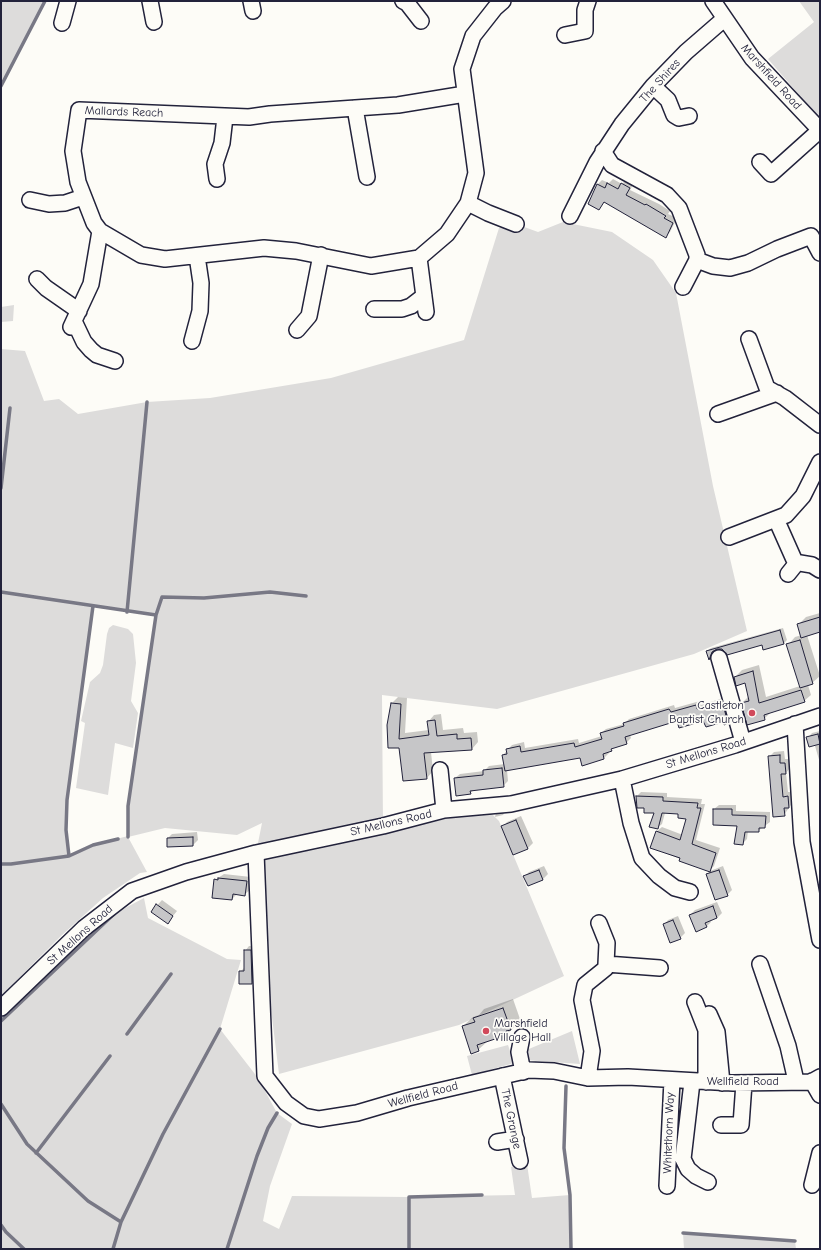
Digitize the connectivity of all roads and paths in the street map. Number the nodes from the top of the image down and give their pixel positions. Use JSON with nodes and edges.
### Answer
{"nodes":[{"id":1,"x":68,"y":1,"type":"edge"},
{"id":2,"x":150,"y":1,"type":"edge"},
{"id":3,"x":403,"y":1,"type":"edge"},
{"id":4,"x":503,"y":1,"type":"edge"},
{"id":5,"x":588,"y":1,"type":"edge"},
{"id":6,"x":713,"y":1,"type":"edge"},
{"id":7,"x":724,"y":19,"type":"junction"},
{"id":8,"x":421,"y":21,"type":"dead end"},
{"id":9,"x":154,"y":22,"type":"dead end"},
{"id":10,"x":62,"y":23,"type":"dead end"},
{"id":11,"x":565,"y":35,"type":"dead end"},
{"id":12,"x":653,"y":86,"type":"junction"},
{"id":13,"x":465,"y":94,"type":"junction"},
{"id":14,"x":355,"y":108,"type":"junction"},
{"id":15,"x":689,"y":116,"type":"dead end"},
{"id":16,"x":224,"y":117,"type":"junction"},
{"id":17,"x":820,"y":130,"type":"edge"},
{"id":18,"x":603,"y":151,"type":"junction"},
{"id":19,"x":760,"y":162,"type":"dead end"},
{"id":20,"x":367,"y":177,"type":"dead end"},
{"id":21,"x":217,"y":179,"type":"dead end"},
{"id":22,"x":84,"y":197,"type":"junction"},
{"id":23,"x":30,"y":200,"type":"dead end"},
{"id":24,"x":468,"y":202,"type":"junction"},
{"id":25,"x":570,"y":216,"type":"dead end"},
{"id":26,"x":516,"y":224,"type":"dead end"},
{"id":27,"x":100,"y":231,"type":"junction"},
{"id":28,"x":820,"y":253,"type":"edge"},
{"id":29,"x":322,"y":255,"type":"junction"},
{"id":30,"x":197,"y":256,"type":"junction"},
{"id":31,"x":419,"y":258,"type":"junction"},
{"id":32,"x":697,"y":260,"type":"junction"},
{"id":33,"x":37,"y":279,"type":"dead end"},
{"id":34,"x":683,"y":287,"type":"dead end"},
{"id":35,"x":424,"y":296,"type":"junction"},
{"id":36,"x":374,"y":309,"type":"dead end"},
{"id":37,"x":426,"y":312,"type":"dead end"},
{"id":38,"x":75,"y":320,"type":"junction"},
{"id":39,"x":297,"y":330,"type":"dead end"},
{"id":40,"x":749,"y":339,"type":"dead end"},
{"id":41,"x":192,"y":341,"type":"dead end"},
{"id":42,"x":115,"y":361,"type":"dead end"},
{"id":43,"x":777,"y":393,"type":"junction"},
{"id":44,"x":718,"y":414,"type":"dead end"},
{"id":45,"x":820,"y":424,"type":"edge"},
{"id":46,"x":818,"y":474,"type":"edge"},
{"id":47,"x":776,"y":519,"type":"junction"},
{"id":48,"x":730,"y":537,"type":"dead end"},
{"id":49,"x":816,"y":568,"type":"edge"},
{"id":50,"x":719,"y":658,"type":"dead end"},
{"id":51,"x":820,"y":716,"type":"edge"},
{"id":52,"x":795,"y":724,"type":"junction"},
{"id":53,"x":743,"y":742,"type":"junction"},
{"id":54,"x":440,"y":770,"type":"dead end"},
{"id":55,"x":622,"y":779,"type":"junction"},
{"id":56,"x":444,"y":810,"type":"junction"},
{"id":57,"x":256,"y":853,"type":"junction"},
{"id":58,"x":807,"y":874,"type":"junction"},
{"id":59,"x":820,"y":884,"type":"edge"},
{"id":60,"x":690,"y":892,"type":"dead end"},
{"id":61,"x":600,"y":923,"type":"dead end"},
{"id":62,"x":820,"y":940,"type":"edge"},
{"id":63,"x":606,"y":964,"type":"junction"},
{"id":64,"x":760,"y":964,"type":"dead end"},
{"id":65,"x":660,"y":968,"type":"dead end"},
{"id":66,"x":1,"y":1008,"type":"edge"},
{"id":67,"x":522,"y":1037,"type":"dead end"},
{"id":68,"x":523,"y":1072,"type":"junction"},
{"id":69,"x":502,"y":1076,"type":"junction"},
{"id":70,"x":588,"y":1078,"type":"junction"},
{"id":71,"x":816,"y":1079,"type":"edge"},
{"id":72,"x":672,"y":1080,"type":"junction"},
{"id":73,"x":796,"y":1081,"type":"junction"},
{"id":74,"x":699,"y":1082,"type":"junction"},
{"id":75,"x":744,"y":1082,"type":"junction"},
{"id":76,"x":722,"y":1083,"type":"junction"},
{"id":77,"x":820,"y":1096,"type":"edge"},
{"id":78,"x":721,"y":1125,"type":"dead end"},
{"id":79,"x":516,"y":1139,"type":"junction"},
{"id":80,"x":498,"y":1142,"type":"dead end"},
{"id":81,"x":820,"y":1153,"type":"edge"},
{"id":82,"x":520,"y":1161,"type":"dead end"},
{"id":83,"x":708,"y":1182,"type":"dead end"},
{"id":84,"x":812,"y":1185,"type":"dead end"},
{"id":85,"x":667,"y":1186,"type":"dead end"}],
"edges":[{"from":1,"to":10,"type":"street"},
{"from":2,"to":9,"type":"street"},
{"from":3,"to":8,"type":"street"},
{"from":4,"to":13,"type":"street"},
{"from":5,"to":11,"type":"street"},
{"from":6,"to":7,"type":"street","name":"Marshfield Road"},
{"from":7,"to":12,"type":"street","name":"The Shires"},
{"from":7,"to":17,"type":"street","name":"Marshfield Road"},
{"from":12,"to":15,"type":"street"},
{"from":12,"to":18,"type":"street","name":"The Shires"},
{"from":13,"to":14,"type":"street","name":"Mallards Reach"},
{"from":13,"to":24,"type":"street"},
{"from":14,"to":16,"type":"street","name":"Mallards Reach"},
{"from":14,"to":20,"type":"street"},
{"from":16,"to":21,"type":"street"},
{"from":16,"to":22,"type":"street","name":"Mallards Reach"},
{"from":17,"to":19,"type":"street"},
{"from":18,"to":25,"type":"street","name":"The Shires"},
{"from":18,"to":32,"type":"street"},
{"from":22,"to":23,"type":"street"},
{"from":22,"to":27,"type":"street","name":"Mallards Reach"},
{"from":24,"to":26,"type":"street"},
{"from":24,"to":31,"type":"street"},
{"from":27,"to":30,"type":"street","name":"Mallards Reach"},
{"from":27,"to":38,"type":"street"},
{"from":28,"to":32,"type":"street"},
{"from":29,"to":30,"type":"street","name":"Mallards Reach"},
{"from":29,"to":31,"type":"street","name":"Mallards Reach"},
{"from":29,"to":39,"type":"street"},
{"from":30,"to":41,"type":"street"},
{"from":31,"to":35,"type":"street"},
{"from":32,"to":34,"type":"street"},
{"from":33,"to":38,"type":"street"},
{"from":35,"to":36,"type":"street"},
{"from":35,"to":37,"type":"street"},
{"from":38,"to":42,"type":"street"},
{"from":40,"to":43,"type":"street"},
{"from":43,"to":44,"type":"street"},
{"from":43,"to":45,"type":"street"},
{"from":46,"to":47,"type":"street"},
{"from":47,"to":48,"type":"street"},
{"from":47,"to":49,"type":"street"},
{"from":50,"to":53,"type":"street"},
{"from":51,"to":52,"type":"street","name":"St Mellons Road"},
{"from":52,"to":53,"type":"street","name":"St Mellons Road"},
{"from":52,"to":58,"type":"street"},
{"from":53,"to":55,"type":"street","name":"St Mellons Road"},
{"from":54,"to":56,"type":"street"},
{"from":55,"to":56,"type":"street","name":"St Mellons Road"},
{"from":55,"to":60,"type":"street"},
{"from":56,"to":57,"type":"street","name":"St Mellons Road"},
{"from":57,"to":66,"type":"street","name":"St Mellons Road"},
{"from":57,"to":69,"type":"street","name":"Wellfield Road"},
{"from":58,"to":59,"type":"street"},
{"from":58,"to":62,"type":"street"},
{"from":61,"to":63,"type":"street"},
{"from":63,"to":65,"type":"street"},
{"from":63,"to":70,"type":"street"},
{"from":64,"to":73,"type":"street"},
{"from":67,"to":68,"type":"street"},
{"from":68,"to":69,"type":"street","name":"Wellfield Road"},
{"from":68,"to":70,"type":"street","name":"Wellfield Road"},
{"from":69,"to":79,"type":"street","name":"The Grange"},
{"from":70,"to":72,"type":"street","name":"Wellfield Road"},
{"from":71,"to":73,"type":"street","name":"Wellfield Road"},
{"from":71,"to":77,"type":"street"},
{"from":72,"to":74,"type":"street","name":"Wellfield Road"},
{"from":72,"to":85,"type":"street","name":"Whitethorn Way"},
{"from":73,"to":75,"type":"street","name":"Wellfield Road"},
{"from":74,"to":76,"type":"street","name":"Wellfield Road"},
{"from":74,"to":76,"type":"street"},
{"from":74,"to":83,"type":"street"},
{"from":75,"to":76,"type":"street","name":"Wellfield Road"},
{"from":75,"to":78,"type":"street"},
{"from":79,"to":80,"type":"street"},
{"from":79,"to":82,"type":"street","name":"The Grange"},
{"from":81,"to":84,"type":"street"}]}
